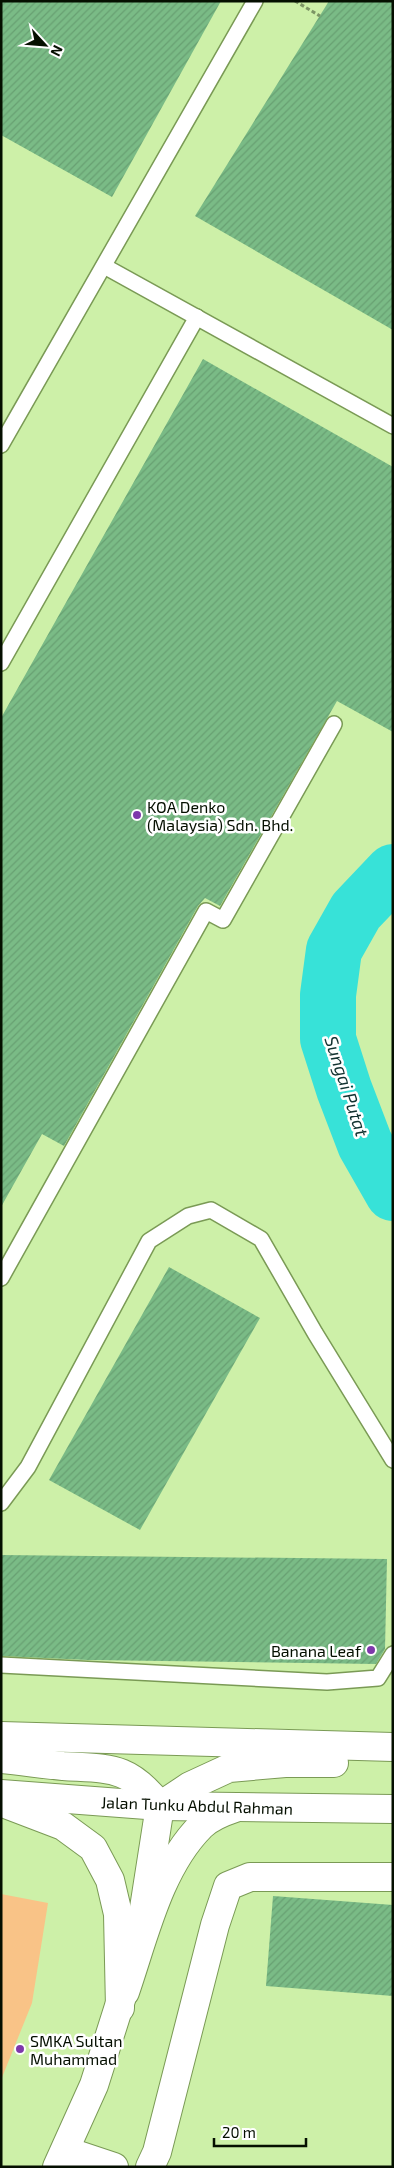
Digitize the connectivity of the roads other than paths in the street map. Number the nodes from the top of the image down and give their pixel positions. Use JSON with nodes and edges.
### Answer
{"nodes":[{"id":1,"x":255,"y":1,"type":"edge"},
{"id":2,"x":104,"y":266,"type":"junction"},
{"id":3,"x":197,"y":317,"type":"junction"},
{"id":4,"x":393,"y":426,"type":"edge"},
{"id":5,"x":1,"y":445,"type":"edge"},
{"id":6,"x":1,"y":664,"type":"edge"},
{"id":7,"x":334,"y":724,"type":"dead end"},
{"id":8,"x":1,"y":1278,"type":"edge"},
{"id":9,"x":393,"y":1460,"type":"edge"},
{"id":10,"x":1,"y":1503,"type":"edge"},
{"id":11,"x":393,"y":1654,"type":"edge"},
{"id":12,"x":1,"y":1665,"type":"edge"},
{"id":13,"x":1,"y":1736,"type":"edge"},
{"id":14,"x":393,"y":1747,"type":"edge"},
{"id":15,"x":1,"y":1759,"type":"edge"},
{"id":16,"x":393,"y":1763,"type":"edge"},
{"id":17,"x":1,"y":1794,"type":"edge"},
{"id":18,"x":1,"y":1803,"type":"edge"},
{"id":19,"x":160,"y":1806,"type":"junction"},
{"id":20,"x":236,"y":1807,"type":"junction"},
{"id":21,"x":393,"y":1809,"type":"edge"},
{"id":22,"x":393,"y":1877,"type":"edge"},
{"id":23,"x":120,"y":2008,"type":"junction"},
{"id":24,"x":62,"y":2159,"type":"edge"},
{"id":25,"x":114,"y":2167,"type":"edge"},
{"id":26,"x":150,"y":2167,"type":"edge"}],
"edges":[{"from":1,"to":2,"type":"lane"},
{"from":2,"to":3,"type":"lane"},
{"from":2,"to":5,"type":"lane"},
{"from":3,"to":4,"type":"lane"},
{"from":3,"to":6,"type":"lane"},
{"from":7,"to":8,"type":"lane"},
{"from":9,"to":10,"type":"lane"},
{"from":11,"to":12,"type":"lane"},
{"from":13,"to":14,"type":"main road"},
{"from":15,"to":19,"type":"main road"},
{"from":16,"to":19,"type":"main road"},
{"from":17,"to":19,"type":"main road","name":"Jalan Tunku Abdul Rahman"},
{"from":18,"to":23,"type":"main road"},
{"from":19,"to":20,"type":"main road","name":"Jalan Tunku Abdul Rahman"},
{"from":19,"to":23,"type":"main road"},
{"from":20,"to":21,"type":"main road","name":"Jalan Tunku Abdul Rahman"},
{"from":20,"to":23,"type":"main road"},
{"from":22,"to":26,"type":"main road"},
{"from":23,"to":24,"type":"main road"},
{"from":24,"to":25,"type":"main road"}]}
